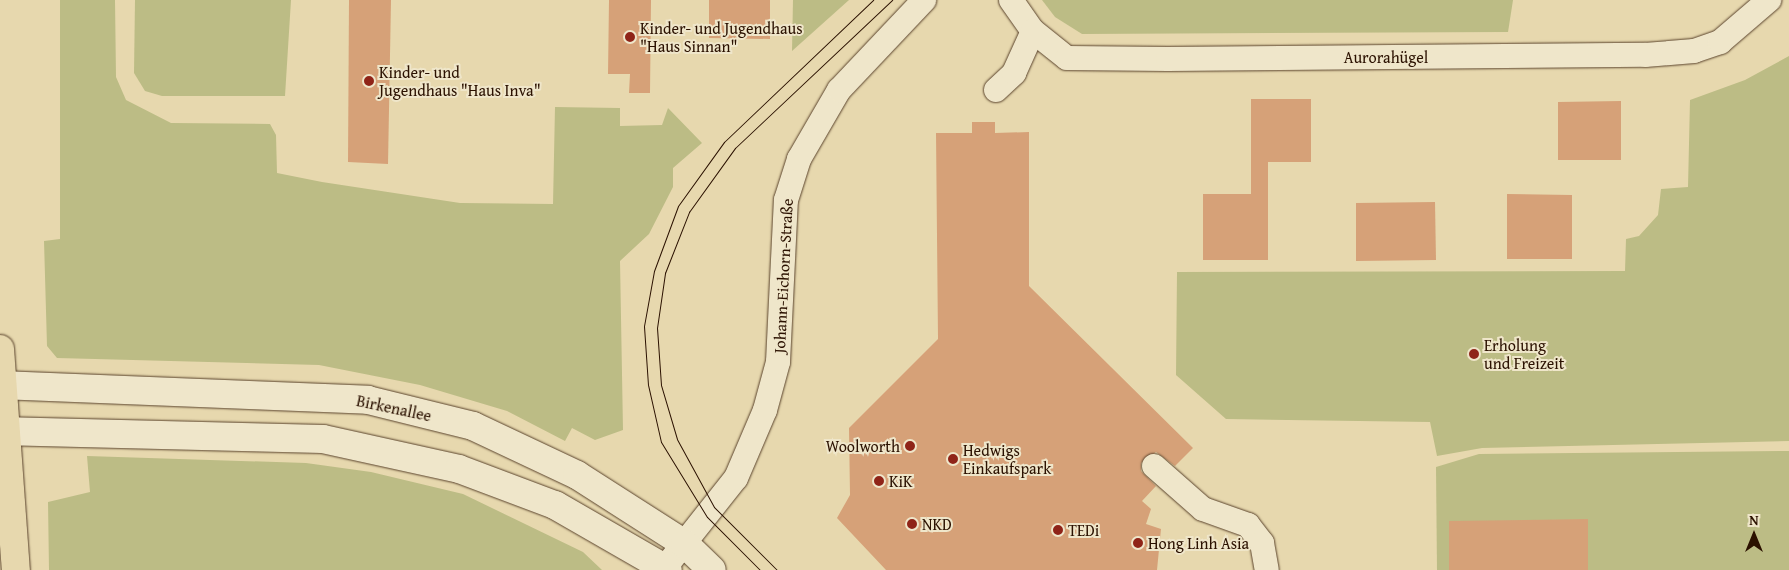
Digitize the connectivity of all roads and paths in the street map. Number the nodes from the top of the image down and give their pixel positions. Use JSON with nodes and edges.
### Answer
{"nodes":[{"id":1,"x":924,"y":0,"type":"edge"},
{"id":2,"x":1010,"y":0,"type":"edge"},
{"id":3,"x":1770,"y":0,"type":"edge"},
{"id":4,"x":1033,"y":30,"type":"junction"},
{"id":5,"x":996,"y":90,"type":"dead end"},
{"id":6,"x":0,"y":349,"type":"edge"},
{"id":7,"x":2,"y":385,"type":"edge"},
{"id":8,"x":4,"y":431,"type":"edge"},
{"id":9,"x":1154,"y":466,"type":"dead end"},
{"id":10,"x":685,"y":544,"type":"junction"},
{"id":11,"x":666,"y":569,"type":"edge"},
{"id":12,"x":16,"y":570,"type":"edge"},
{"id":13,"x":712,"y":570,"type":"edge"},
{"id":14,"x":1267,"y":570,"type":"edge"}],
"edges":[{"from":1,"to":10,"type":"street","name":"Johann-Eichorn-Straße"},
{"from":2,"to":4,"type":"street","name":"Aurorahügel"},
{"from":3,"to":4,"type":"street","name":"Aurorahügel"},
{"from":4,"to":5,"type":"street"},
{"from":6,"to":7,"type":"main road"},
{"from":7,"to":8,"type":"main road"},
{"from":7,"to":10,"type":"street","name":"Birkenallee"},
{"from":8,"to":11,"type":"street"},
{"from":8,"to":12,"type":"main road"},
{"from":9,"to":14,"type":"street"},
{"from":10,"to":11,"type":"street","name":"Johann-Eichorn-Straße"},
{"from":10,"to":13,"type":"street","name":"Birkenallee"}]}
